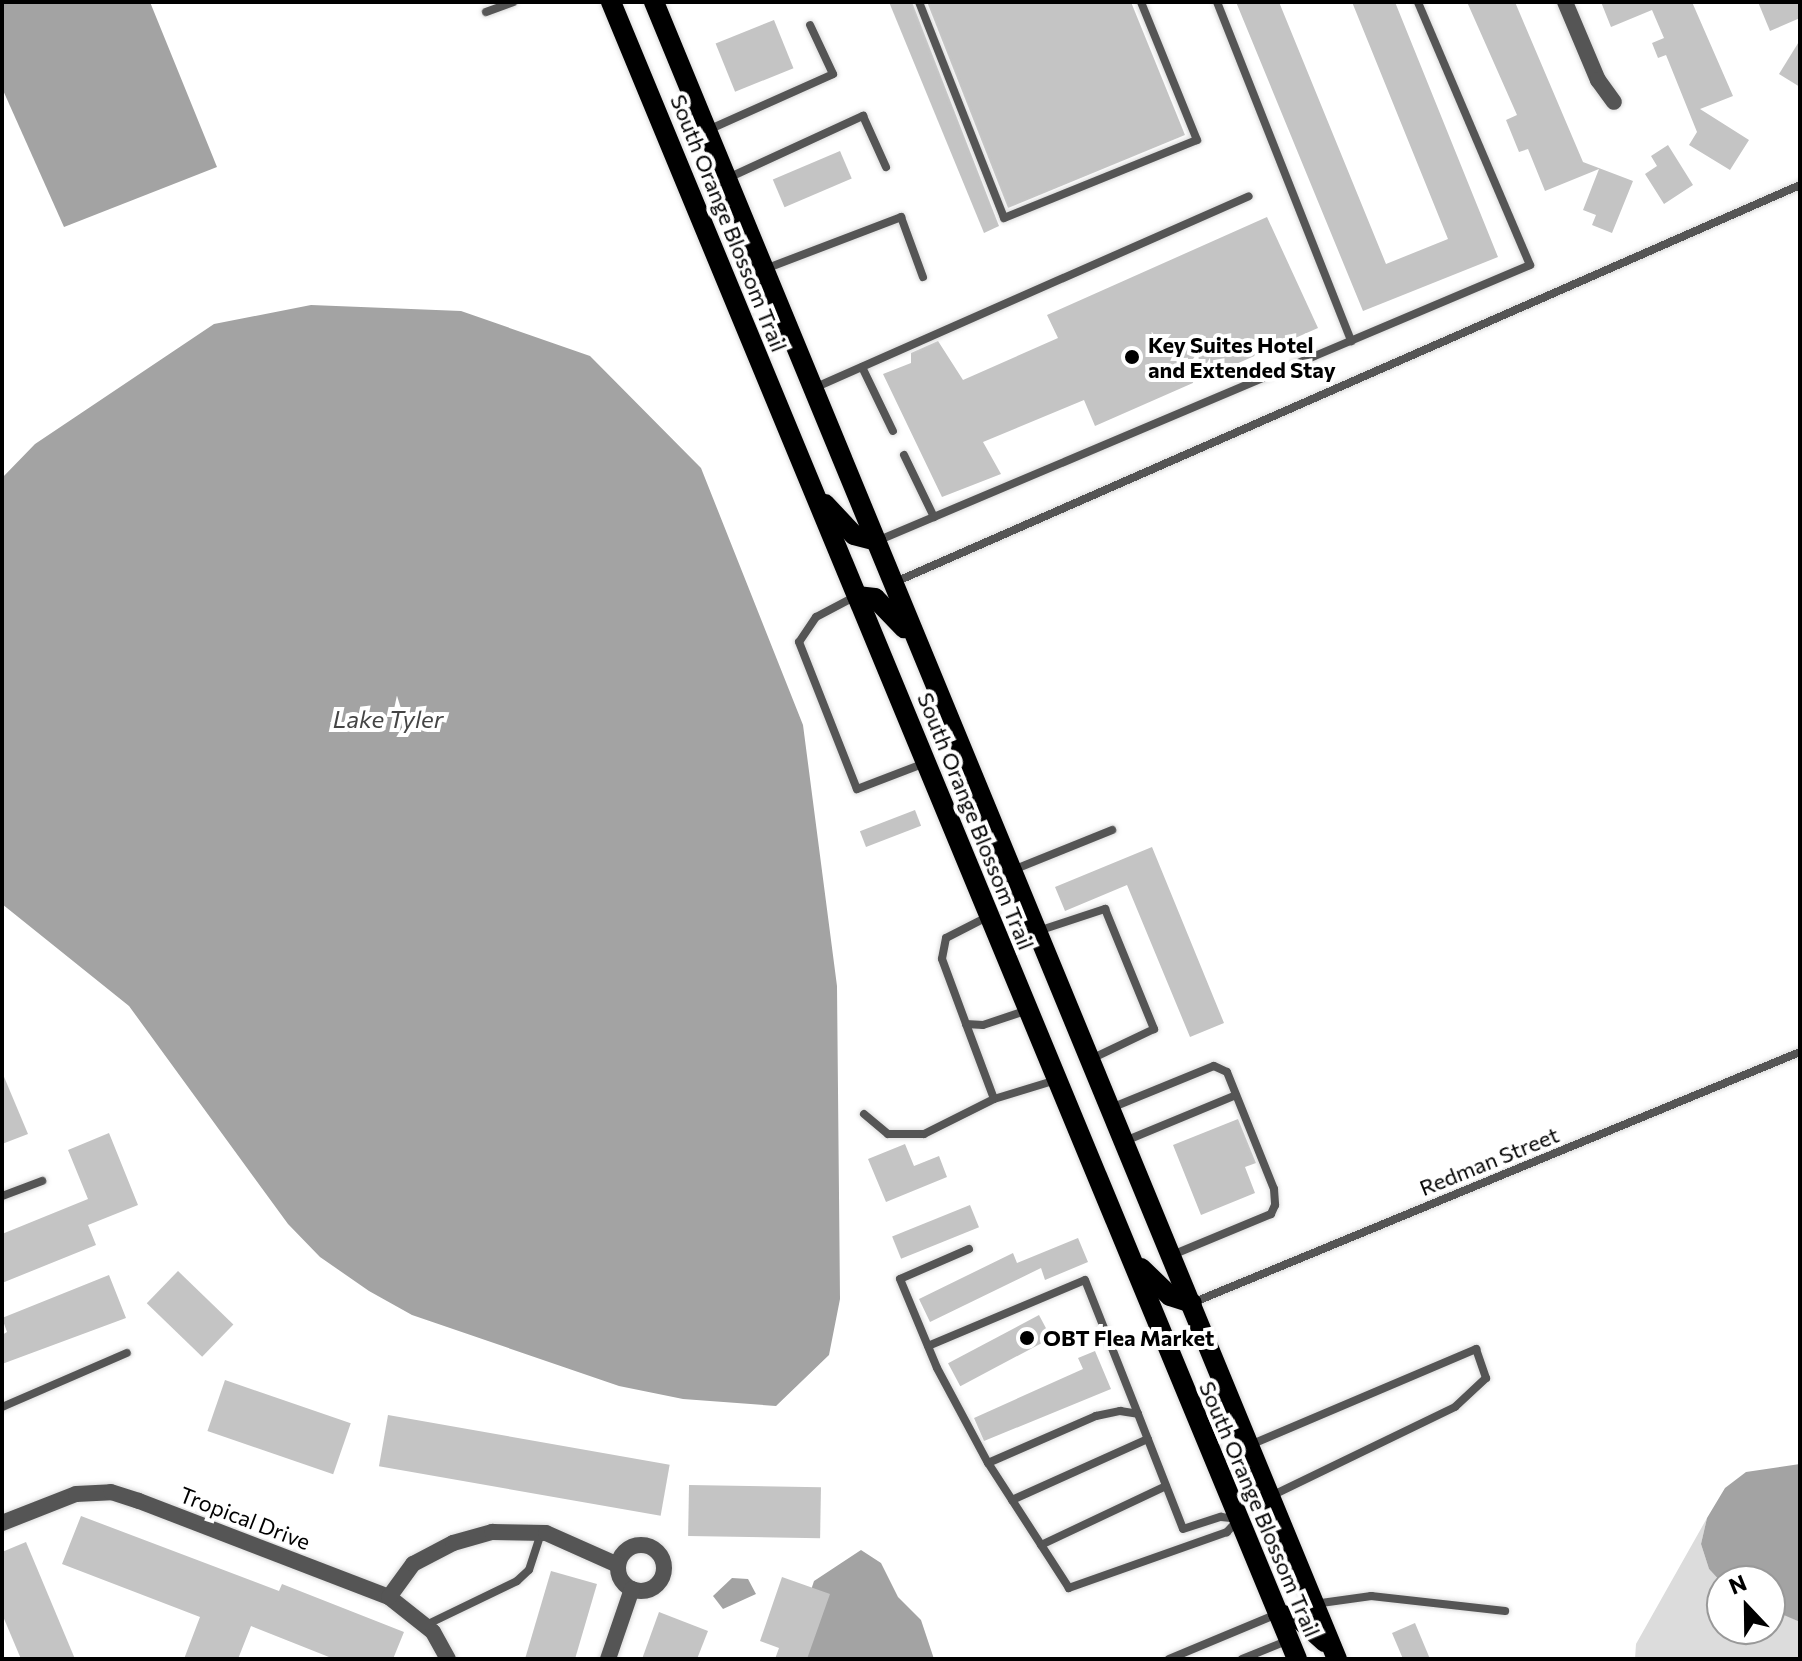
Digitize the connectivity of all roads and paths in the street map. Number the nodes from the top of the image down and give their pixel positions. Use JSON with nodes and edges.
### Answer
{"nodes":[{"id":1,"x":513,"y":2,"type":"edge"},
{"id":2,"x":611,"y":2,"type":"edge"},
{"id":3,"x":654,"y":2,"type":"edge"},
{"id":4,"x":919,"y":2,"type":"edge"},
{"id":5,"x":1141,"y":2,"type":"edge"},
{"id":6,"x":1217,"y":2,"type":"edge"},
{"id":7,"x":1418,"y":2,"type":"edge"},
{"id":8,"x":1565,"y":2,"type":"edge"},
{"id":9,"x":486,"y":12,"type":"dead end"},
{"id":10,"x":810,"y":25,"type":"dead end"},
{"id":11,"x":1614,"y":102,"type":"dead end"},
{"id":12,"x":707,"y":130,"type":"junction"},
{"id":13,"x":886,"y":167,"type":"dead end"},
{"id":14,"x":727,"y":179,"type":"junction"},
{"id":15,"x":1800,"y":185,"type":"edge"},
{"id":16,"x":1249,"y":196,"type":"dead end"},
{"id":17,"x":764,"y":269,"type":"junction"},
{"id":18,"x":923,"y":277,"type":"dead end"},
{"id":19,"x":1351,"y":341,"type":"junction"},
{"id":20,"x":862,"y":367,"type":"junction"},
{"id":21,"x":813,"y":389,"type":"junction"},
{"id":22,"x":893,"y":431,"type":"dead end"},
{"id":23,"x":904,"y":455,"type":"dead end"},
{"id":24,"x":811,"y":485,"type":"junction"},
{"id":25,"x":934,"y":517,"type":"junction"},
{"id":26,"x":876,"y":541,"type":"junction"},
{"id":27,"x":893,"y":583,"type":"junction"},
{"id":28,"x":857,"y":596,"type":"junction"},
{"id":29,"x":922,"y":654,"type":"junction"},
{"id":30,"x":926,"y":762,"type":"junction"},
{"id":31,"x":1112,"y":830,"type":"dead end"},
{"id":32,"x":1012,"y":871,"type":"junction"},
{"id":33,"x":989,"y":916,"type":"junction"},
{"id":34,"x":1037,"y":932,"type":"junction"},
{"id":35,"x":1028,"y":1010,"type":"junction"},
{"id":36,"x":966,"y":1024,"type":"junction"},
{"id":37,"x":1800,"y":1052,"type":"edge"},
{"id":38,"x":1090,"y":1059,"type":"junction"},
{"id":39,"x":1057,"y":1079,"type":"junction"},
{"id":40,"x":1236,"y":1095,"type":"junction"},
{"id":41,"x":994,"y":1099,"type":"junction"},
{"id":42,"x":1111,"y":1108,"type":"junction"},
{"id":43,"x":864,"y":1114,"type":"dead end"},
{"id":44,"x":1124,"y":1141,"type":"junction"},
{"id":45,"x":42,"y":1181,"type":"dead end"},
{"id":46,"x":2,"y":1196,"type":"edge"},
{"id":47,"x":969,"y":1249,"type":"dead end"},
{"id":48,"x":1128,"y":1252,"type":"junction"},
{"id":49,"x":1172,"y":1255,"type":"junction"},
{"id":50,"x":1192,"y":1303,"type":"junction"},
{"id":51,"x":928,"y":1346,"type":"junction"},
{"id":52,"x":127,"y":1353,"type":"dead end"},
{"id":53,"x":2,"y":1407,"type":"edge"},
{"id":54,"x":1138,"y":1414,"type":"junction"},
{"id":55,"x":1148,"y":1439,"type":"junction"},
{"id":56,"x":1249,"y":1446,"type":"junction"},
{"id":57,"x":988,"y":1463,"type":"junction"},
{"id":58,"x":1166,"y":1486,"type":"junction"},
{"id":59,"x":1270,"y":1496,"type":"junction"},
{"id":60,"x":1012,"y":1500,"type":"junction"},
{"id":61,"x":1239,"y":1519,"type":"junction"},
{"id":62,"x":2,"y":1523,"type":"edge"},
{"id":63,"x":541,"y":1533,"type":"junction"},
{"id":64,"x":1041,"y":1545,"type":"junction"},
{"id":65,"x":618,"y":1565,"type":"junction"},
{"id":66,"x":632,"y":1589,"type":"junction"},
{"id":67,"x":389,"y":1597,"type":"junction"},
{"id":68,"x":1314,"y":1604,"type":"junction"},
{"id":69,"x":1505,"y":1611,"type":"dead end"},
{"id":70,"x":1278,"y":1614,"type":"junction"},
{"id":71,"x":426,"y":1626,"type":"junction"},
{"id":72,"x":1293,"y":1650,"type":"edge"},
{"id":73,"x":448,"y":1659,"type":"edge"},
{"id":74,"x":608,"y":1659,"type":"edge"},
{"id":75,"x":1169,"y":1659,"type":"edge"},
{"id":76,"x":1242,"y":1659,"type":"edge"},
{"id":77,"x":1337,"y":1659,"type":"edge"}],
"edges":[{"from":1,"to":9,"type":"lane"},
{"from":2,"to":24,"type":"main road","name":"South Orange Blossom Trail"},
{"from":3,"to":12,"type":"main road","name":"South Orange Blossom Trail"},
{"from":4,"to":5,"type":"lane"},
{"from":6,"to":19,"type":"lane"},
{"from":7,"to":19,"type":"lane"},
{"from":8,"to":11,"type":"street"},
{"from":10,"to":12,"type":"lane"},
{"from":12,"to":14,"type":"main road","name":"South Orange Blossom Trail"},
{"from":13,"to":14,"type":"lane"},
{"from":14,"to":17,"type":"main road","name":"South Orange Blossom Trail"},
{"from":15,"to":27,"type":"lane"},
{"from":16,"to":20,"type":"lane"},
{"from":17,"to":18,"type":"lane"},
{"from":17,"to":21,"type":"main road","name":"South Orange Blossom Trail"},
{"from":19,"to":25,"type":"lane"},
{"from":20,"to":21,"type":"lane"},
{"from":20,"to":22,"type":"lane"},
{"from":21,"to":26,"type":"main road","name":"South Orange Blossom Trail"},
{"from":23,"to":25,"type":"lane"},
{"from":24,"to":26,"type":"main road"},
{"from":24,"to":28,"type":"main road","name":"South Orange Blossom Trail"},
{"from":25,"to":26,"type":"lane"},
{"from":26,"to":27,"type":"main road","name":"South Orange Blossom Trail"},
{"from":27,"to":29,"type":"main road","name":"South Orange Blossom Trail"},
{"from":28,"to":29,"type":"main road"},
{"from":28,"to":30,"type":"main road","name":"South Orange Blossom Trail"},
{"from":28,"to":30,"type":"lane"},
{"from":29,"to":32,"type":"main road","name":"South Orange Blossom Trail"},
{"from":30,"to":33,"type":"main road","name":"South Orange Blossom Trail"},
{"from":31,"to":32,"type":"lane"},
{"from":32,"to":34,"type":"main road","name":"South Orange Blossom Trail"},
{"from":33,"to":35,"type":"main road","name":"South Orange Blossom Trail"},
{"from":33,"to":36,"type":"lane"},
{"from":34,"to":38,"type":"main road","name":"South Orange Blossom Trail"},
{"from":34,"to":38,"type":"lane"},
{"from":35,"to":36,"type":"lane"},
{"from":35,"to":39,"type":"main road","name":"South Orange Blossom Trail"},
{"from":36,"to":41,"type":"lane"},
{"from":37,"to":50,"type":"lane","name":"Redman Street"},
{"from":38,"to":42,"type":"main road","name":"South Orange Blossom Trail"},
{"from":39,"to":41,"type":"lane"},
{"from":39,"to":48,"type":"main road","name":"South Orange Blossom Trail"},
{"from":40,"to":42,"type":"lane"},
{"from":40,"to":44,"type":"lane"},
{"from":40,"to":49,"type":"lane"},
{"from":41,"to":43,"type":"lane"},
{"from":42,"to":44,"type":"main road","name":"South Orange Blossom Trail"},
{"from":44,"to":49,"type":"main road","name":"South Orange Blossom Trail"},
{"from":45,"to":46,"type":"lane"},
{"from":47,"to":51,"type":"lane"},
{"from":48,"to":50,"type":"main road"},
{"from":48,"to":61,"type":"main road","name":"South Orange Blossom Trail"},
{"from":49,"to":50,"type":"main road","name":"South Orange Blossom Trail"},
{"from":50,"to":56,"type":"main road","name":"South Orange Blossom Trail"},
{"from":51,"to":54,"type":"lane"},
{"from":51,"to":57,"type":"lane"},
{"from":52,"to":53,"type":"lane"},
{"from":54,"to":55,"type":"lane"},
{"from":54,"to":57,"type":"lane"},
{"from":55,"to":58,"type":"lane"},
{"from":55,"to":60,"type":"lane"},
{"from":56,"to":59,"type":"main road","name":"South Orange Blossom Trail"},
{"from":56,"to":59,"type":"lane"},
{"from":57,"to":60,"type":"lane"},
{"from":58,"to":61,"type":"lane"},
{"from":58,"to":64,"type":"lane"},
{"from":59,"to":68,"type":"main road","name":"South Orange Blossom Trail"},
{"from":60,"to":64,"type":"lane"},
{"from":61,"to":64,"type":"lane"},
{"from":61,"to":70,"type":"main road","name":"South Orange Blossom Trail"},
{"from":62,"to":67,"type":"street","name":"Tropical Drive"},
{"from":63,"to":65,"type":"street"},
{"from":63,"to":67,"type":"street"},
{"from":63,"to":71,"type":"lane"},
{"from":65,"to":66,"type":"street"},
{"from":65,"to":66,"type":"street"},
{"from":66,"to":74,"type":"street"},
{"from":67,"to":71,"type":"street","name":"Tropical Drive"},
{"from":68,"to":69,"type":"lane"},
{"from":68,"to":77,"type":"main road","name":"South Orange Blossom Trail"},
{"from":70,"to":72,"type":"main road","name":"South Orange Blossom Trail"},
{"from":70,"to":75,"type":"lane"},
{"from":70,"to":77,"type":"main road"},
{"from":71,"to":73,"type":"street","name":"Tropical Drive"},
{"from":72,"to":76,"type":"lane"}]}
